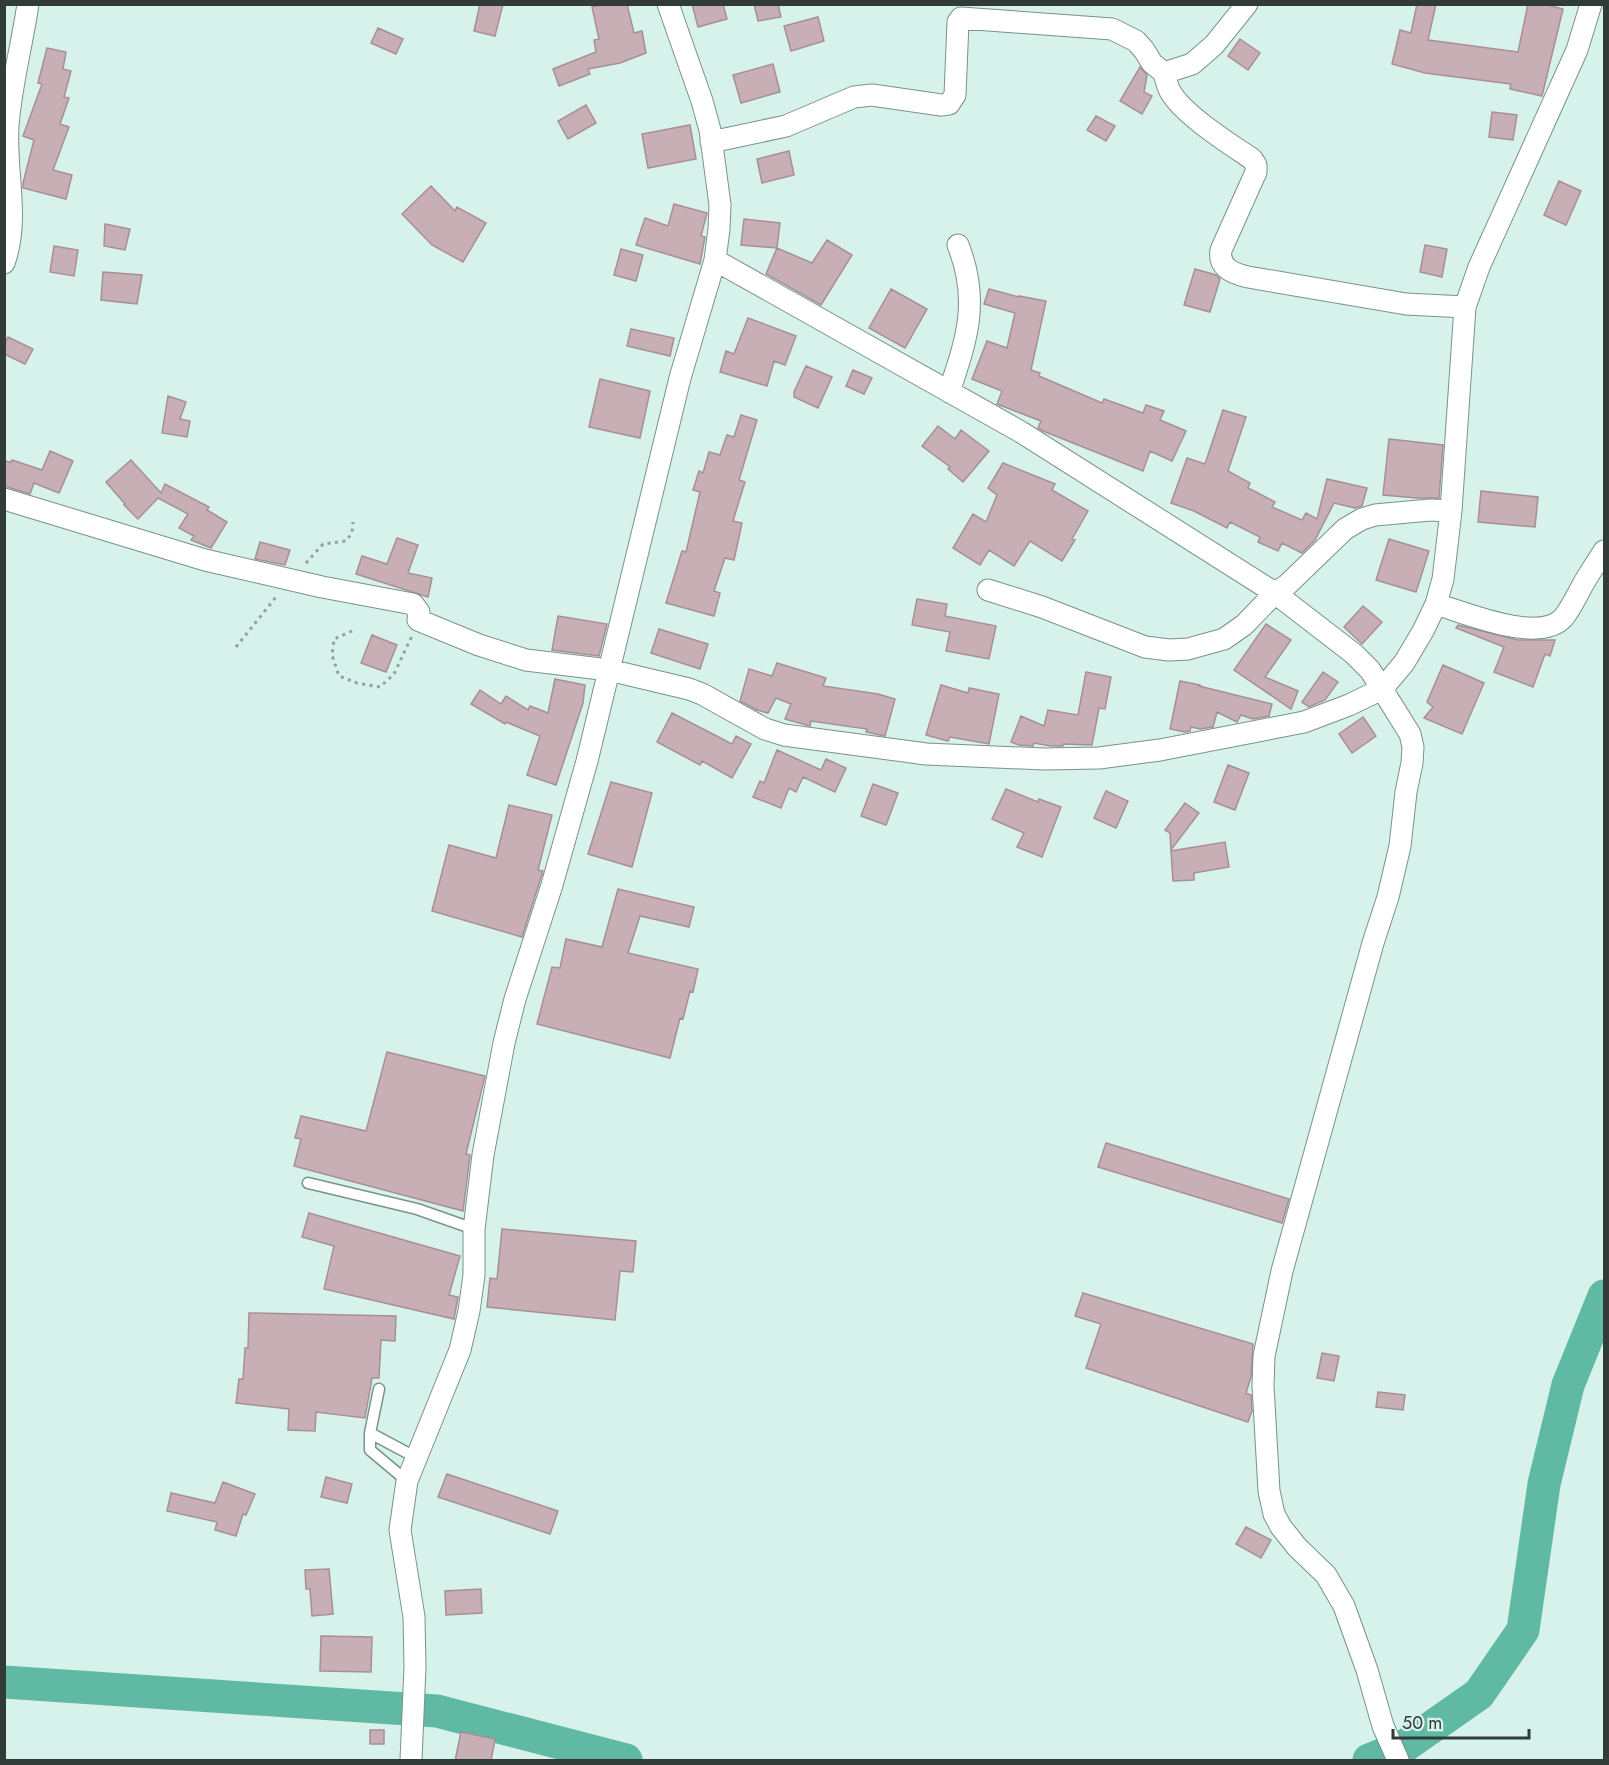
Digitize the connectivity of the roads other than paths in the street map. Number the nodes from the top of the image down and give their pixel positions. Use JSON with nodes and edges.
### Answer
{"nodes":[{"id":1,"x":28,"y":4,"type":"edge"},
{"id":2,"x":668,"y":4,"type":"edge"},
{"id":3,"x":1247,"y":4,"type":"edge"},
{"id":4,"x":1592,"y":4,"type":"edge"},
{"id":5,"x":1164,"y":73,"type":"junction"},
{"id":6,"x":711,"y":142,"type":"junction"},
{"id":7,"x":958,"y":245,"type":"dead end"},
{"id":8,"x":715,"y":260,"type":"junction"},
{"id":9,"x":4,"y":262,"type":"edge"},
{"id":10,"x":1466,"y":307,"type":"junction"},
{"id":11,"x":949,"y":392,"type":"junction"},
{"id":12,"x":4,"y":499,"type":"edge"},
{"id":13,"x":1451,"y":511,"type":"junction"},
{"id":14,"x":1605,"y":551,"type":"edge"},
{"id":15,"x":988,"y":590,"type":"dead end"},
{"id":16,"x":1275,"y":593,"type":"junction"},
{"id":17,"x":1436,"y":604,"type":"junction"},
{"id":18,"x":609,"y":670,"type":"junction"},
{"id":19,"x":1382,"y":689,"type":"junction"},
{"id":20,"x":308,"y":1183,"type":"dead end"},
{"id":21,"x":474,"y":1229,"type":"junction"},
{"id":22,"x":379,"y":1389,"type":"dead end"},
{"id":23,"x":370,"y":1433,"type":"junction"},
{"id":24,"x":417,"y":1458,"type":"junction"},
{"id":25,"x":407,"y":1481,"type":"junction"},
{"id":26,"x":411,"y":1761,"type":"edge"},
{"id":27,"x":1398,"y":1761,"type":"edge"}],
"edges":[{"from":1,"to":9,"type":"street"},
{"from":2,"to":6,"type":"street"},
{"from":3,"to":5,"type":"street"},
{"from":4,"to":10,"type":"street"},
{"from":5,"to":6,"type":"street"},
{"from":5,"to":10,"type":"street"},
{"from":6,"to":8,"type":"street"},
{"from":7,"to":11,"type":"street"},
{"from":8,"to":11,"type":"street"},
{"from":8,"to":18,"type":"street"},
{"from":10,"to":13,"type":"street"},
{"from":11,"to":16,"type":"street"},
{"from":12,"to":18,"type":"street"},
{"from":13,"to":16,"type":"street"},
{"from":13,"to":17,"type":"street"},
{"from":14,"to":17,"type":"street"},
{"from":15,"to":16,"type":"street"},
{"from":16,"to":19,"type":"street"},
{"from":17,"to":19,"type":"street"},
{"from":18,"to":19,"type":"street"},
{"from":18,"to":21,"type":"street"},
{"from":19,"to":27,"type":"street"},
{"from":20,"to":21,"type":"lane"},
{"from":21,"to":24,"type":"street"},
{"from":22,"to":23,"type":"lane"},
{"from":23,"to":24,"type":"lane"},
{"from":23,"to":25,"type":"lane"},
{"from":24,"to":25,"type":"street"},
{"from":25,"to":26,"type":"street"}]}
